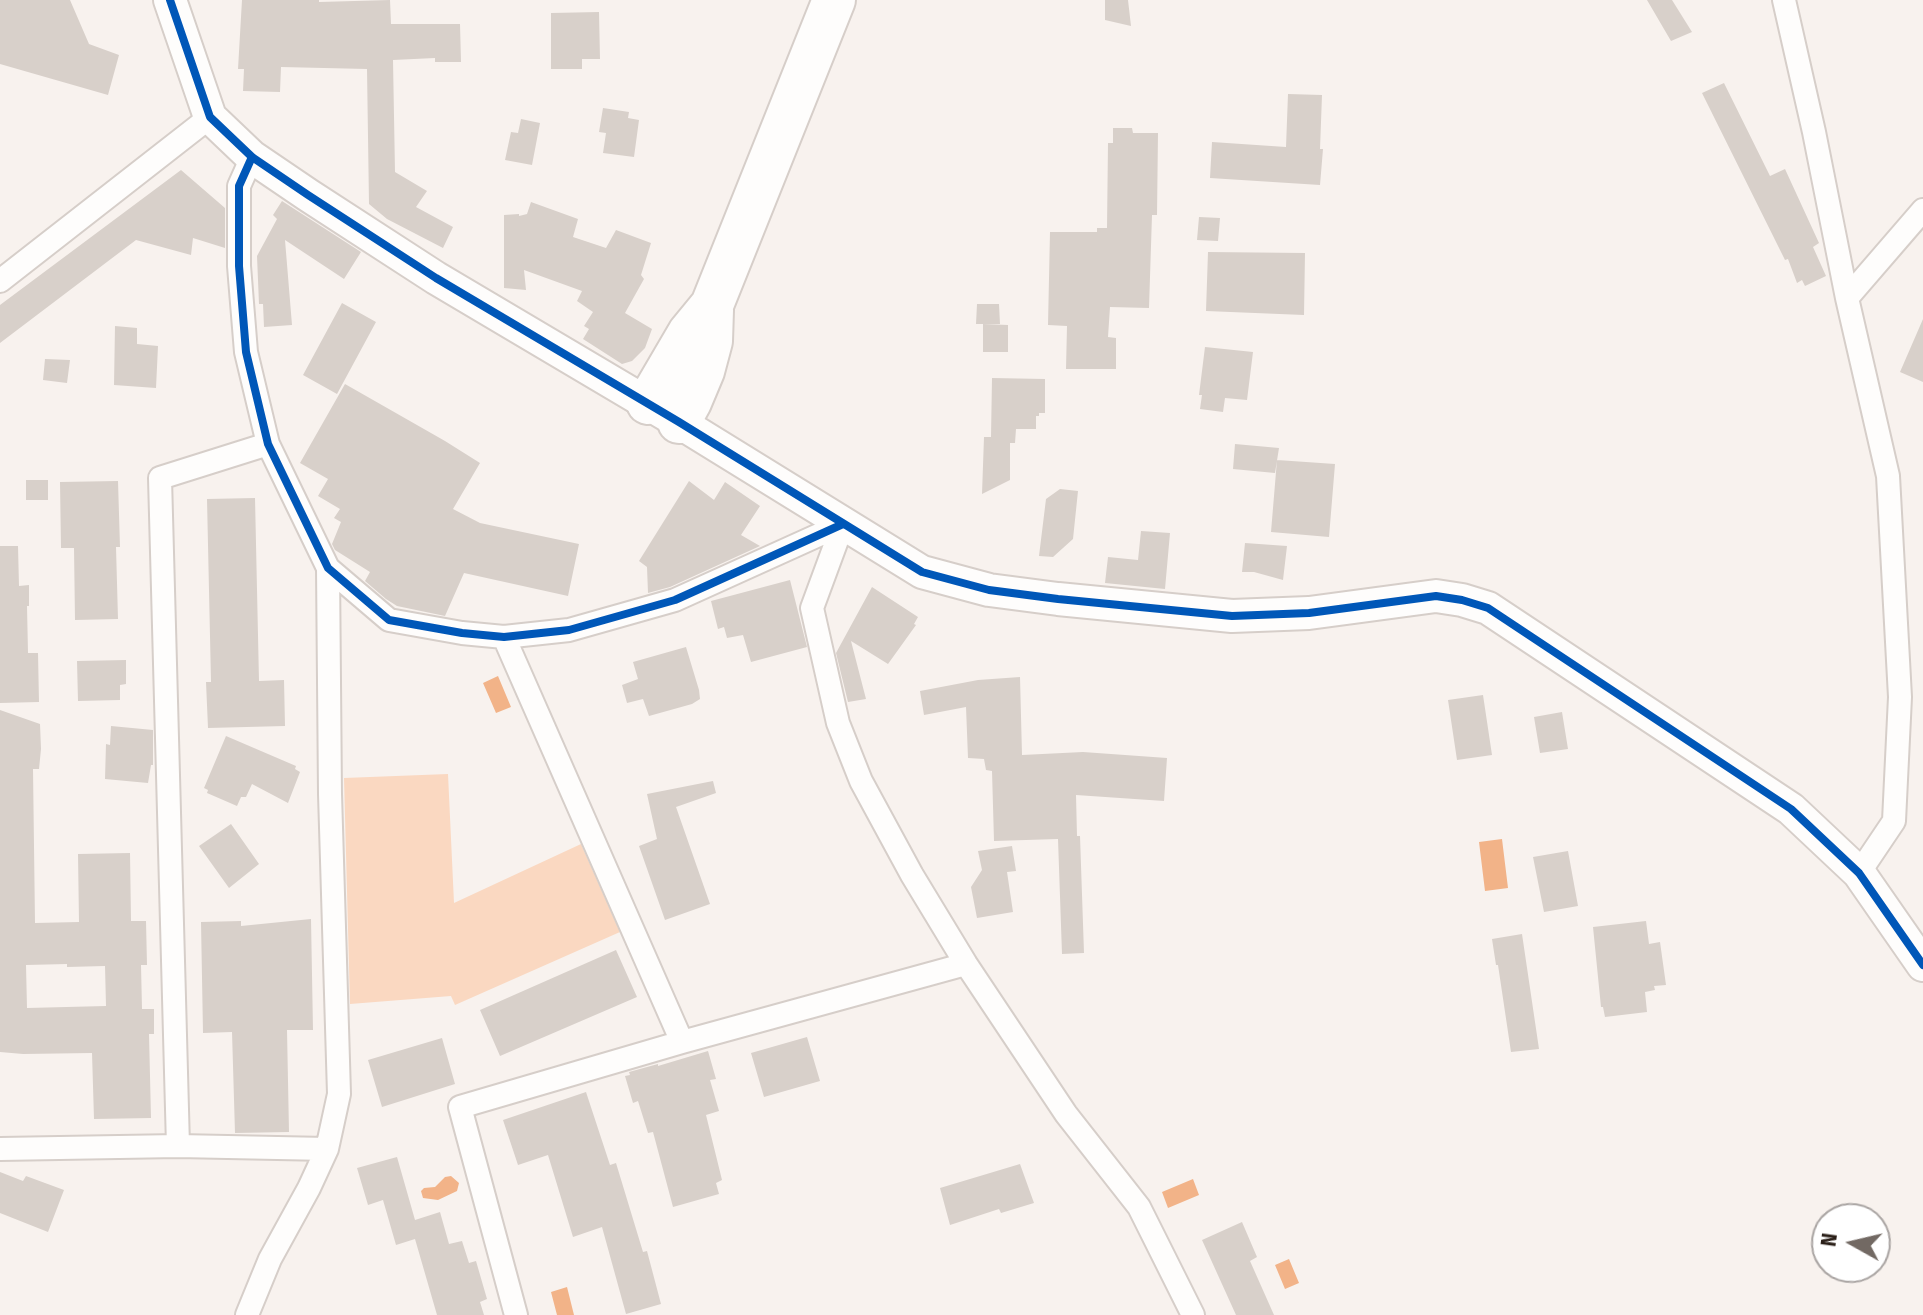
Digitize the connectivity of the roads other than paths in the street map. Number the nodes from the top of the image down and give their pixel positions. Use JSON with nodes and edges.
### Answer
{"nodes":[{"id":1,"x":170,"y":0,"type":"edge"},
{"id":2,"x":834,"y":0,"type":"edge"},
{"id":3,"x":1784,"y":0,"type":"edge"},
{"id":4,"x":210,"y":117,"type":"junction"},
{"id":5,"x":252,"y":157,"type":"junction"},
{"id":6,"x":1923,"y":210,"type":"edge"},
{"id":7,"x":0,"y":281,"type":"edge"},
{"id":8,"x":1847,"y":298,"type":"junction"},
{"id":9,"x":664,"y":413,"type":"junction"},
{"id":10,"x":268,"y":444,"type":"junction"},
{"id":11,"x":843,"y":524,"type":"junction"},
{"id":12,"x":328,"y":568,"type":"junction"},
{"id":13,"x":504,"y":637,"type":"junction"},
{"id":14,"x":1900,"y":697,"type":"junction"},
{"id":15,"x":1923,"y":700,"type":"edge"},
{"id":16,"x":1859,"y":873,"type":"junction"},
{"id":17,"x":966,"y":964,"type":"junction"},
{"id":18,"x":1923,"y":965,"type":"edge"},
{"id":19,"x":682,"y":1042,"type":"junction"},
{"id":20,"x":178,"y":1146,"type":"junction"},
{"id":21,"x":0,"y":1149,"type":"edge"},
{"id":22,"x":327,"y":1149,"type":"junction"},
{"id":23,"x":247,"y":1315,"type":"edge"},
{"id":24,"x":516,"y":1315,"type":"edge"},
{"id":25,"x":1193,"y":1315,"type":"edge"}],
"edges":[{"from":1,"to":4,"type":"street"},
{"from":2,"to":9,"type":"highway"},
{"from":3,"to":8,"type":"street"},
{"from":4,"to":5,"type":"street"},
{"from":4,"to":7,"type":"street"},
{"from":5,"to":9,"type":"street"},
{"from":5,"to":10,"type":"street"},
{"from":6,"to":8,"type":"street"},
{"from":8,"to":14,"type":"street"},
{"from":9,"to":11,"type":"street"},
{"from":10,"to":12,"type":"street"},
{"from":10,"to":20,"type":"street"},
{"from":11,"to":13,"type":"street"},
{"from":11,"to":16,"type":"street"},
{"from":11,"to":17,"type":"street"},
{"from":12,"to":13,"type":"street"},
{"from":12,"to":22,"type":"street"},
{"from":13,"to":19,"type":"street"},
{"from":14,"to":15,"type":"street"},
{"from":14,"to":16,"type":"street"},
{"from":16,"to":18,"type":"street"},
{"from":17,"to":19,"type":"street"},
{"from":17,"to":25,"type":"street"},
{"from":19,"to":24,"type":"street"},
{"from":20,"to":21,"type":"street"},
{"from":20,"to":22,"type":"street"},
{"from":22,"to":23,"type":"street"}]}
